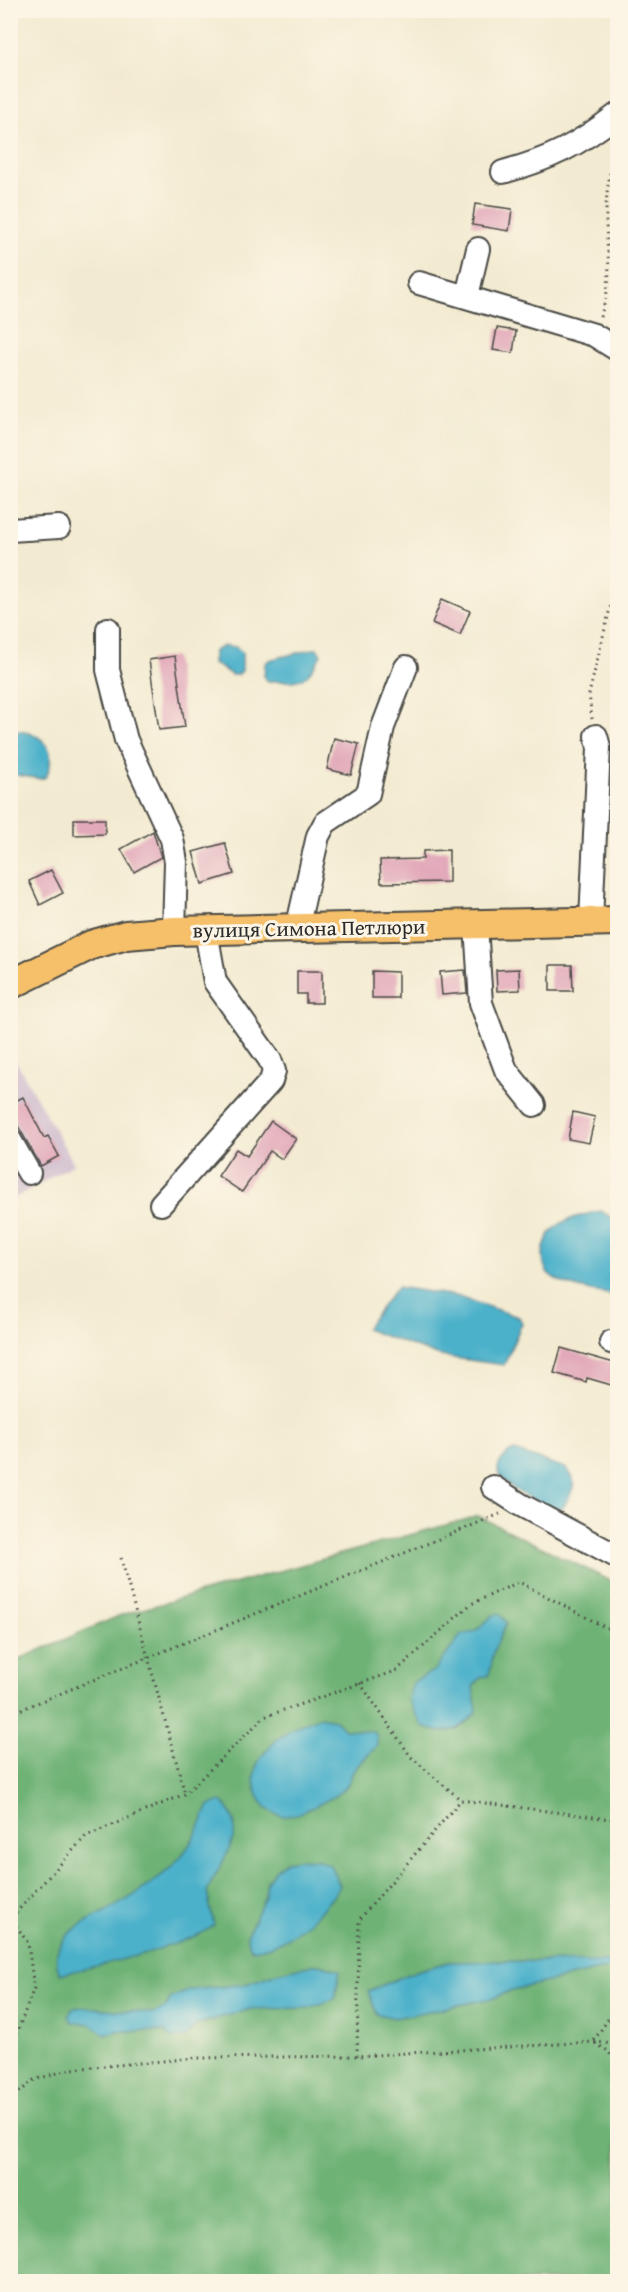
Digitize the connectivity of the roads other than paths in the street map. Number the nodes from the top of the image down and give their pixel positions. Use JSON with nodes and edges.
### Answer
{"nodes":[{"id":1,"x":618,"y":114,"type":"edge"},
{"id":2,"x":503,"y":172,"type":"dead end"},
{"id":3,"x":478,"y":249,"type":"dead end"},
{"id":4,"x":419,"y":283,"type":"dead end"},
{"id":5,"x":467,"y":297,"type":"junction"},
{"id":6,"x":618,"y":350,"type":"edge"},
{"id":7,"x":59,"y":527,"type":"dead end"},
{"id":8,"x":10,"y":530,"type":"edge"},
{"id":9,"x":108,"y":629,"type":"dead end"},
{"id":10,"x":406,"y":667,"type":"dead end"},
{"id":11,"x":596,"y":736,"type":"road end"},
{"id":12,"x":604,"y":921,"type":"edge"},
{"id":13,"x":476,"y":924,"type":"junction"},
{"id":14,"x":297,"y":929,"type":"junction"},
{"id":15,"x":174,"y":931,"type":"junction"},
{"id":16,"x":206,"y":931,"type":"junction"},
{"id":17,"x":10,"y":985,"type":"edge"},
{"id":18,"x":534,"y":1105,"type":"dead end"},
{"id":19,"x":10,"y":1140,"type":"edge"},
{"id":20,"x":29,"y":1173,"type":"dead end"},
{"id":21,"x":161,"y":1204,"type":"dead end"},
{"id":22,"x":493,"y":1487,"type":"dead end"},
{"id":23,"x":618,"y":1557,"type":"edge"}],
"edges":[{"from":1,"to":2,"type":"lane"},
{"from":3,"to":5,"type":"lane"},
{"from":4,"to":5,"type":"lane"},
{"from":5,"to":6,"type":"lane"},
{"from":7,"to":8,"type":"lane"},
{"from":9,"to":15,"type":"lane"},
{"from":10,"to":14,"type":"lane"},
{"from":11,"to":12,"type":"lane"},
{"from":12,"to":13,"type":"main road","name":"вулиця Симона Петлюри"},
{"from":13,"to":14,"type":"main road","name":"вулиця Симона Петлюри"},
{"from":13,"to":18,"type":"lane"},
{"from":14,"to":16,"type":"main road","name":"вулиця Симона Петлюри"},
{"from":15,"to":16,"type":"main road","name":"вулиця Симона Петлюри"},
{"from":15,"to":17,"type":"main road","name":"вулиця Симона Петлюри"},
{"from":16,"to":21,"type":"lane"},
{"from":19,"to":20,"type":"lane"},
{"from":22,"to":23,"type":"lane"}]}
